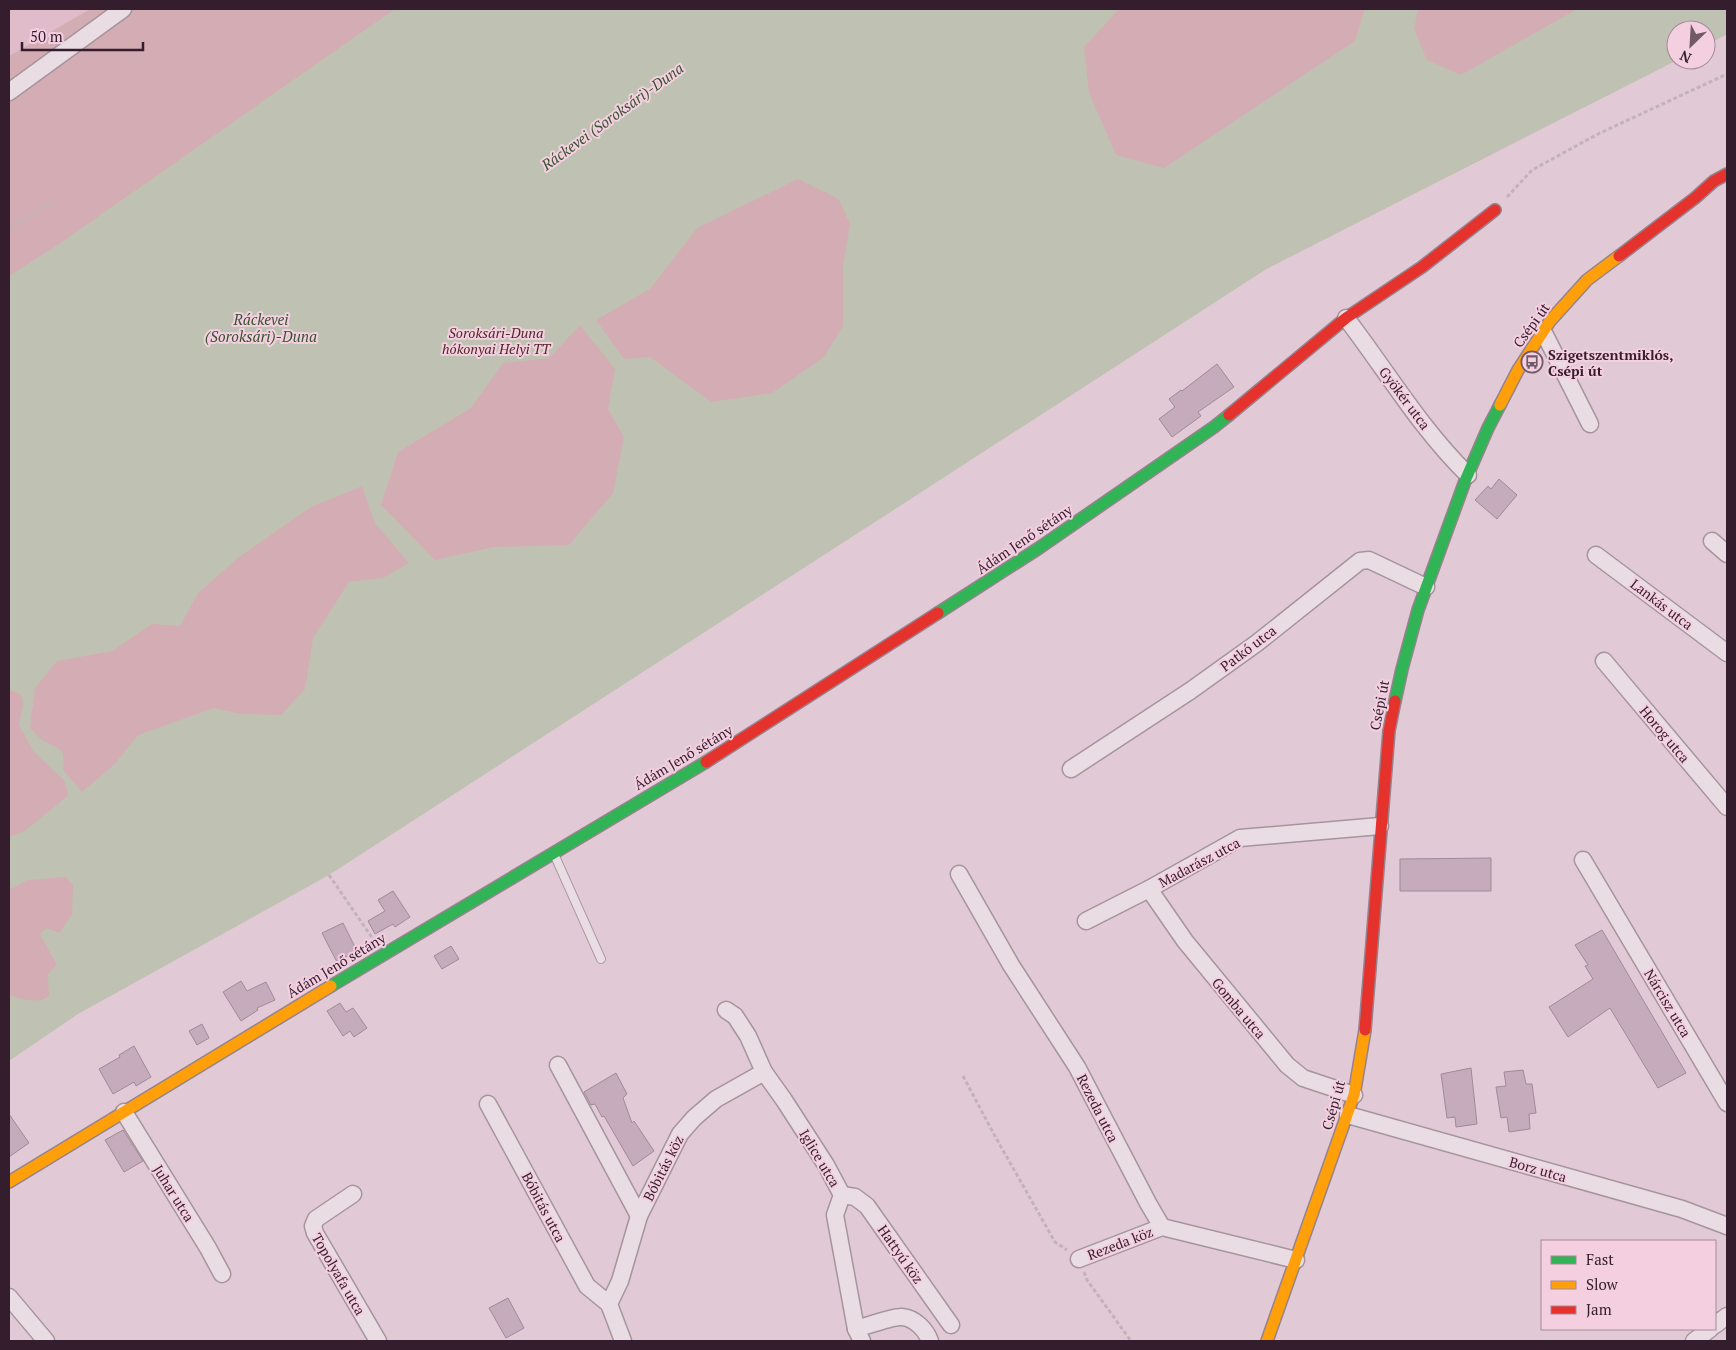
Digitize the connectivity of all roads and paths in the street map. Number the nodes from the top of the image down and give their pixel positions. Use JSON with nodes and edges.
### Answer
{"nodes":[{"id":1,"x":123,"y":9,"type":"edge"},
{"id":2,"x":1727,"y":74,"type":"edge"},
{"id":3,"x":9,"y":92,"type":"edge"},
{"id":4,"x":1727,"y":174,"type":"edge"},
{"id":5,"x":50,"y":203,"type":"dead end"},
{"id":6,"x":1495,"y":210,"type":"joint"},
{"id":7,"x":9,"y":228,"type":"edge"},
{"id":8,"x":1346,"y":318,"type":"junction"},
{"id":9,"x":1543,"y":331,"type":"junction"},
{"id":10,"x":1590,"y":424,"type":"dead end"},
{"id":11,"x":1468,"y":475,"type":"junction"},
{"id":12,"x":1712,"y":542,"type":"dead end"},
{"id":13,"x":1727,"y":554,"type":"edge"},
{"id":14,"x":1596,"y":555,"type":"dead end"},
{"id":15,"x":1426,"y":587,"type":"junction"},
{"id":16,"x":1727,"y":653,"type":"edge"},
{"id":17,"x":1604,"y":661,"type":"dead end"},
{"id":18,"x":1071,"y":769,"type":"dead end"},
{"id":19,"x":1727,"y":807,"type":"edge"},
{"id":20,"x":1380,"y":826,"type":"junction"},
{"id":21,"x":553,"y":853,"type":"junction"},
{"id":22,"x":1583,"y":860,"type":"dead end"},
{"id":23,"x":959,"y":874,"type":"dead end"},
{"id":24,"x":329,"y":875,"type":"dead end"},
{"id":25,"x":1149,"y":889,"type":"junction"},
{"id":26,"x":1086,"y":921,"type":"dead end"},
{"id":27,"x":383,"y":954,"type":"junction"},
{"id":28,"x":601,"y":959,"type":"dead end"},
{"id":29,"x":726,"y":1010,"type":"dead end"},
{"id":30,"x":558,"y":1065,"type":"dead end"},
{"id":31,"x":764,"y":1072,"type":"junction"},
{"id":32,"x":963,"y":1076,"type":"dead end"},
{"id":33,"x":1354,"y":1095,"type":"junction"},
{"id":34,"x":1727,"y":1103,"type":"edge"},
{"id":35,"x":488,"y":1104,"type":"dead end"},
{"id":36,"x":124,"y":1112,"type":"junction"},
{"id":37,"x":1348,"y":1115,"type":"junction"},
{"id":38,"x":9,"y":1182,"type":"edge"},
{"id":39,"x":353,"y":1194,"type":"dead end"},
{"id":40,"x":842,"y":1195,"type":"junction"},
{"id":41,"x":639,"y":1216,"type":"junction"},
{"id":42,"x":1727,"y":1224,"type":"edge"},
{"id":43,"x":1162,"y":1227,"type":"junction"},
{"id":44,"x":1079,"y":1259,"type":"junction"},
{"id":45,"x":1296,"y":1260,"type":"junction"},
{"id":46,"x":222,"y":1274,"type":"dead end"},
{"id":47,"x":9,"y":1297,"type":"edge"},
{"id":48,"x":609,"y":1304,"type":"junction"},
{"id":49,"x":1727,"y":1316,"type":"edge"},
{"id":50,"x":1716,"y":1324,"type":"edge"},
{"id":51,"x":951,"y":1325,"type":"dead end"},
{"id":52,"x":1709,"y":1330,"type":"edge"},
{"id":53,"x":859,"y":1335,"type":"edge"},
{"id":54,"x":46,"y":1341,"type":"edge"},
{"id":55,"x":378,"y":1341,"type":"edge"},
{"id":56,"x":623,"y":1341,"type":"edge"},
{"id":57,"x":930,"y":1341,"type":"edge"},
{"id":58,"x":1131,"y":1341,"type":"edge"},
{"id":59,"x":1267,"y":1341,"type":"edge"},
{"id":60,"x":1694,"y":1341,"type":"edge"}],
"edges":[{"from":1,"to":3,"type":"street"},
{"from":2,"to":6,"type":"path"},
{"from":4,"to":9,"type":"street","name":"Csépi út"},
{"from":5,"to":7,"type":"path"},
{"from":6,"to":8,"type":"street","name":"Ádám Jenő sétány"},
{"from":8,"to":11,"type":"street","name":"Gyökér utca"},
{"from":8,"to":21,"type":"street","name":"Ádám Jenő sétány"},
{"from":9,"to":10,"type":"street"},
{"from":9,"to":11,"type":"street","name":"Csépi út"},
{"from":11,"to":15,"type":"street","name":"Csépi út"},
{"from":12,"to":13,"type":"street"},
{"from":14,"to":16,"type":"street","name":"Lankás utca"},
{"from":15,"to":18,"type":"street","name":"Patkó utca"},
{"from":15,"to":20,"type":"street","name":"Csépi út"},
{"from":17,"to":19,"type":"street","name":"Horog utca"},
{"from":20,"to":25,"type":"street","name":"Madarász utca"},
{"from":20,"to":33,"type":"street","name":"Csépi út"},
{"from":21,"to":27,"type":"street","name":"Ádám Jenő sétány"},
{"from":21,"to":28,"type":"lane"},
{"from":22,"to":34,"type":"street","name":"Nárcisz utca"},
{"from":23,"to":43,"type":"street","name":"Rezeda utca"},
{"from":24,"to":27,"type":"path"},
{"from":25,"to":26,"type":"street","name":"Madarász utca"},
{"from":25,"to":33,"type":"street","name":"Gomba utca"},
{"from":27,"to":36,"type":"street","name":"Ádám Jenő sétány"},
{"from":29,"to":31,"type":"street","name":"Iglice utca"},
{"from":30,"to":41,"type":"street","name":"Bóbitás köz"},
{"from":31,"to":40,"type":"street","name":"Iglice utca"},
{"from":31,"to":41,"type":"street","name":"Bóbitás köz"},
{"from":32,"to":44,"type":"path"},
{"from":33,"to":37,"type":"street","name":"Csépi út"},
{"from":35,"to":48,"type":"street","name":"Bóbitás utca"},
{"from":36,"to":38,"type":"street","name":"Ádám Jenő sétány"},
{"from":36,"to":46,"type":"street","name":"Juhar utca"},
{"from":37,"to":42,"type":"street","name":"Borz utca"},
{"from":37,"to":45,"type":"street","name":"Csépi út"},
{"from":39,"to":55,"type":"street","name":"Topolyafa utca"},
{"from":40,"to":51,"type":"street","name":"Hattyú köz"},
{"from":40,"to":53,"type":"street","name":"Iglice utca"},
{"from":41,"to":48,"type":"street","name":"Bóbitás köz"},
{"from":43,"to":44,"type":"street","name":"Rezeda köz"},
{"from":43,"to":45,"type":"street"},
{"from":44,"to":58,"type":"path"},
{"from":45,"to":59,"type":"street","name":"Csépi út"},
{"from":47,"to":54,"type":"street"},
{"from":48,"to":56,"type":"street"},
{"from":49,"to":50,"type":"street"},
{"from":52,"to":60,"type":"street"},
{"from":53,"to":57,"type":"street"}]}
